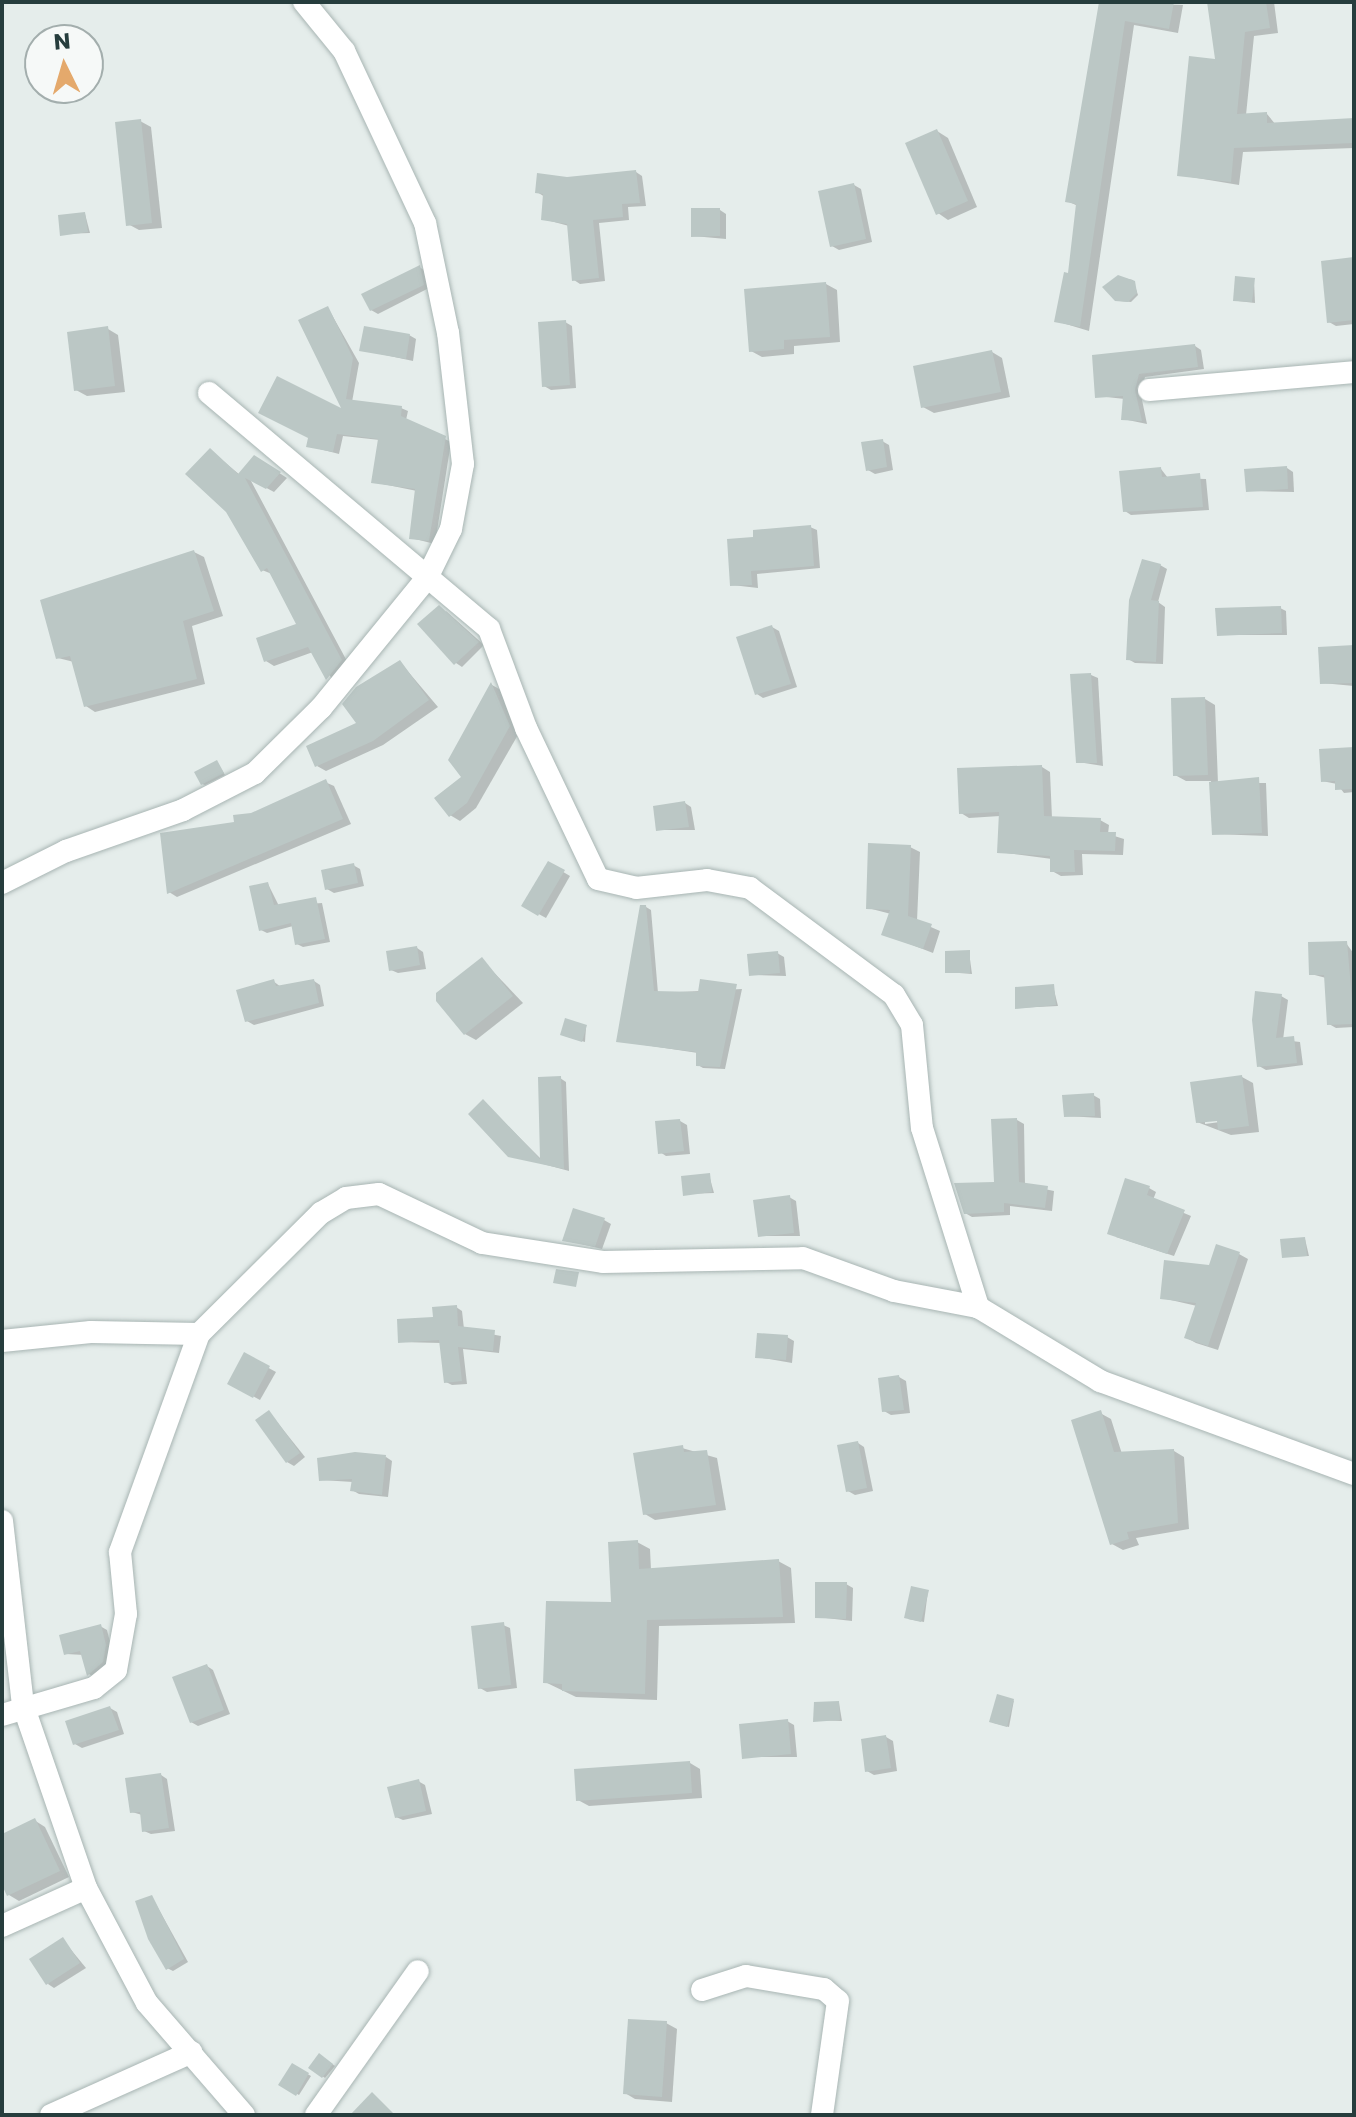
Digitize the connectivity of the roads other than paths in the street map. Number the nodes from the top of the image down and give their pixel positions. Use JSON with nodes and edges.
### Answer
{"nodes":[{"id":1,"x":304,"y":2,"type":"edge"},
{"id":2,"x":1354,"y":372,"type":"edge"},
{"id":3,"x":1149,"y":390,"type":"dead end"},
{"id":4,"x":209,"y":393,"type":"dead end"},
{"id":5,"x":427,"y":578,"type":"junction"},
{"id":6,"x":2,"y":883,"type":"edge"},
{"id":7,"x":978,"y":1307,"type":"junction"},
{"id":8,"x":199,"y":1334,"type":"junction"},
{"id":9,"x":2,"y":1341,"type":"edge"},
{"id":10,"x":1354,"y":1474,"type":"edge"},
{"id":11,"x":2,"y":1521,"type":"edge"},
{"id":12,"x":23,"y":1705,"type":"junction"},
{"id":13,"x":2,"y":1715,"type":"edge"},
{"id":14,"x":86,"y":1888,"type":"junction"},
{"id":15,"x":2,"y":1926,"type":"edge"},
{"id":16,"x":418,"y":1971,"type":"dead end"},
{"id":17,"x":702,"y":1990,"type":"dead end"},
{"id":18,"x":192,"y":2052,"type":"junction"},
{"id":19,"x":51,"y":2115,"type":"edge"},
{"id":20,"x":244,"y":2115,"type":"edge"},
{"id":21,"x":316,"y":2115,"type":"edge"},
{"id":22,"x":822,"y":2115,"type":"edge"}],
"edges":[{"from":1,"to":5,"type":"street"},
{"from":2,"to":3,"type":"street"},
{"from":4,"to":5,"type":"street"},
{"from":5,"to":6,"type":"street"},
{"from":5,"to":7,"type":"street"},
{"from":7,"to":8,"type":"street"},
{"from":7,"to":10,"type":"street"},
{"from":8,"to":9,"type":"street"},
{"from":8,"to":12,"type":"street"},
{"from":11,"to":12,"type":"street"},
{"from":12,"to":13,"type":"street"},
{"from":12,"to":14,"type":"street"},
{"from":14,"to":15,"type":"street"},
{"from":14,"to":18,"type":"street"},
{"from":16,"to":21,"type":"street"},
{"from":17,"to":22,"type":"street"},
{"from":18,"to":19,"type":"street"},
{"from":18,"to":20,"type":"street"}]}
